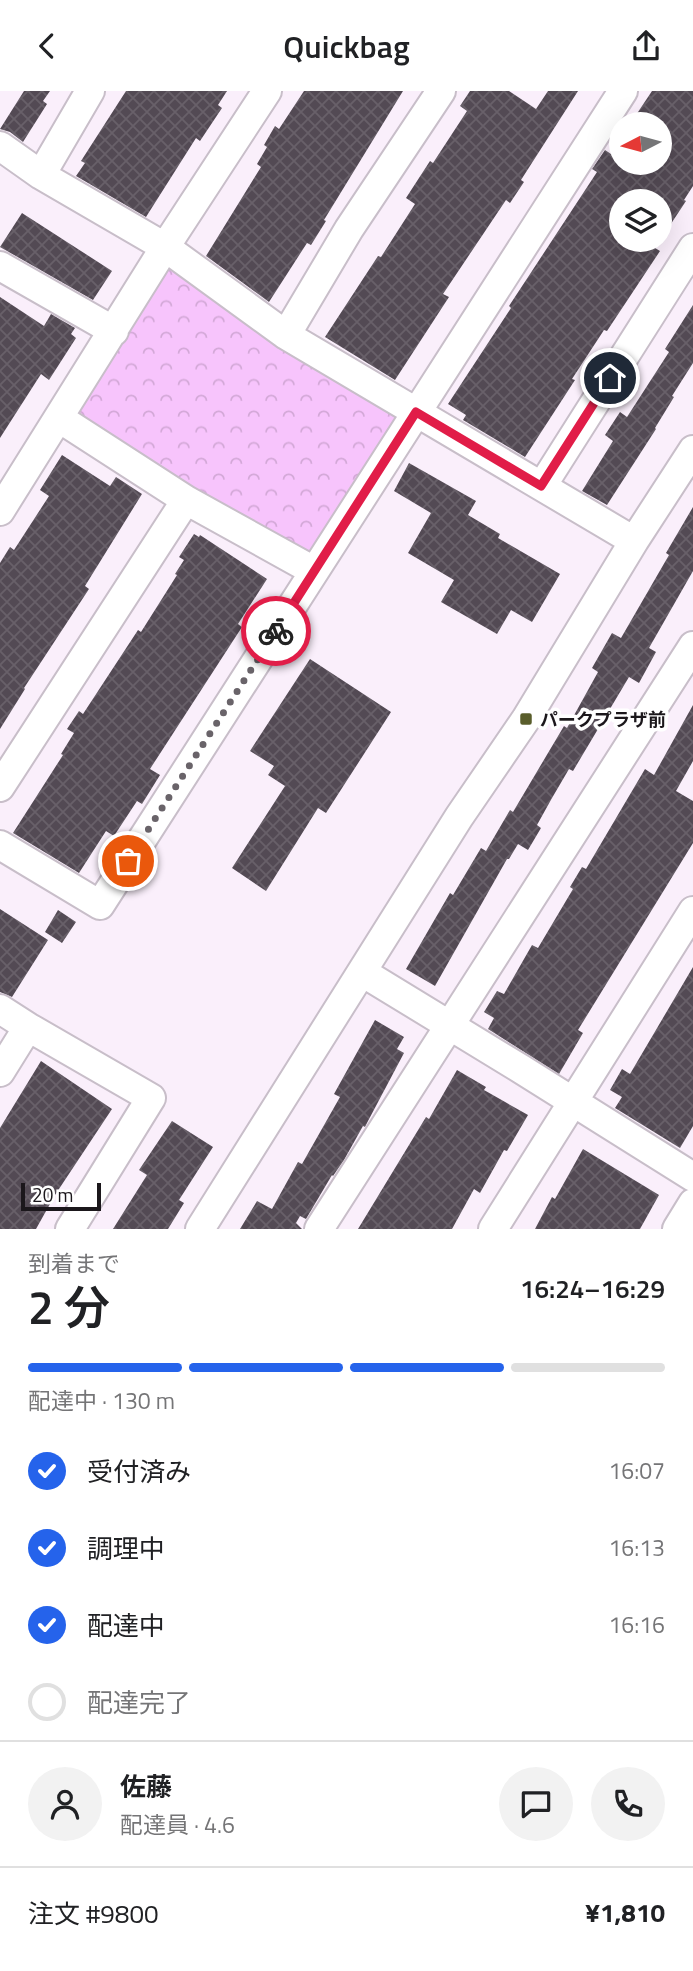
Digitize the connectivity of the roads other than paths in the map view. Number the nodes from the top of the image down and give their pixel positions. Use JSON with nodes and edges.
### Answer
{"nodes":[{"id":1,"x":90,"y":91,"type":"edge"},
{"id":2,"x":267,"y":91,"type":"edge"},
{"id":3,"x":441,"y":91,"type":"edge"},
{"id":4,"x":623,"y":91,"type":"edge"},
{"id":5,"x":0,"y":146,"type":"edge"},
{"id":6,"x":41,"y":174,"type":"junction"},
{"id":7,"x":165,"y":247,"type":"junction"},
{"id":8,"x":693,"y":248,"type":"edge"},
{"id":9,"x":0,"y":266,"type":"edge"},
{"id":10,"x":114,"y":331,"type":"junction"},
{"id":11,"x":286,"y":335,"type":"junction"},
{"id":12,"x":416,"y":412,"type":"junction"},
{"id":13,"x":59,"y":418,"type":"junction"},
{"id":14,"x":693,"y":450,"type":"edge"},
{"id":15,"x":541,"y":486,"type":"junction"},
{"id":16,"x":186,"y":500,"type":"junction"},
{"id":17,"x":0,"y":511,"type":"edge"},
{"id":18,"x":634,"y":541,"type":"junction"},
{"id":19,"x":314,"y":571,"type":"junction"},
{"id":20,"x":693,"y":646,"type":"edge"},
{"id":21,"x":0,"y":787,"type":"edge"},
{"id":22,"x":0,"y":845,"type":"edge"},
{"id":23,"x":693,"y":911,"type":"edge"},
{"id":24,"x":362,"y":972,"type":"junction"},
{"id":25,"x":0,"y":1009,"type":"edge"},
{"id":26,"x":450,"y":1025,"type":"junction"},
{"id":27,"x":28,"y":1027,"type":"junction"},
{"id":28,"x":0,"y":1072,"type":"edge"},
{"id":29,"x":574,"y":1102,"type":"junction"},
{"id":30,"x":693,"y":1177,"type":"edge"},
{"id":31,"x":693,"y":1203,"type":"edge"},
{"id":32,"x":70,"y":1229,"type":"edge"},
{"id":33,"x":200,"y":1229,"type":"edge"},
{"id":34,"x":319,"y":1229,"type":"edge"},
{"id":35,"x":493,"y":1229,"type":"edge"},
{"id":36,"x":677,"y":1229,"type":"edge"}],
"edges":[{"from":1,"to":6,"type":"street"},
{"from":2,"to":7,"type":"street"},
{"from":3,"to":11,"type":"street"},
{"from":4,"to":12,"type":"street"},
{"from":5,"to":6,"type":"street"},
{"from":6,"to":7,"type":"street"},
{"from":7,"to":10,"type":"street"},
{"from":7,"to":11,"type":"street"},
{"from":8,"to":15,"type":"street"},
{"from":9,"to":10,"type":"street"},
{"from":10,"to":13,"type":"street"},
{"from":11,"to":12,"type":"street"},
{"from":12,"to":15,"type":"street"},
{"from":12,"to":19,"type":"street"},
{"from":13,"to":16,"type":"street"},
{"from":13,"to":17,"type":"street"},
{"from":14,"to":18,"type":"street"},
{"from":15,"to":18,"type":"street"},
{"from":16,"to":19,"type":"street"},
{"from":16,"to":21,"type":"street"},
{"from":18,"to":24,"type":"street"},
{"from":19,"to":22,"type":"street"},
{"from":20,"to":26,"type":"street"},
{"from":23,"to":29,"type":"street"},
{"from":24,"to":26,"type":"street"},
{"from":24,"to":33,"type":"street"},
{"from":25,"to":27,"type":"street"},
{"from":26,"to":29,"type":"street"},
{"from":26,"to":34,"type":"street"},
{"from":27,"to":28,"type":"street"},
{"from":27,"to":32,"type":"street"},
{"from":29,"to":30,"type":"street"},
{"from":29,"to":35,"type":"street"},
{"from":31,"to":36,"type":"street"}]}
